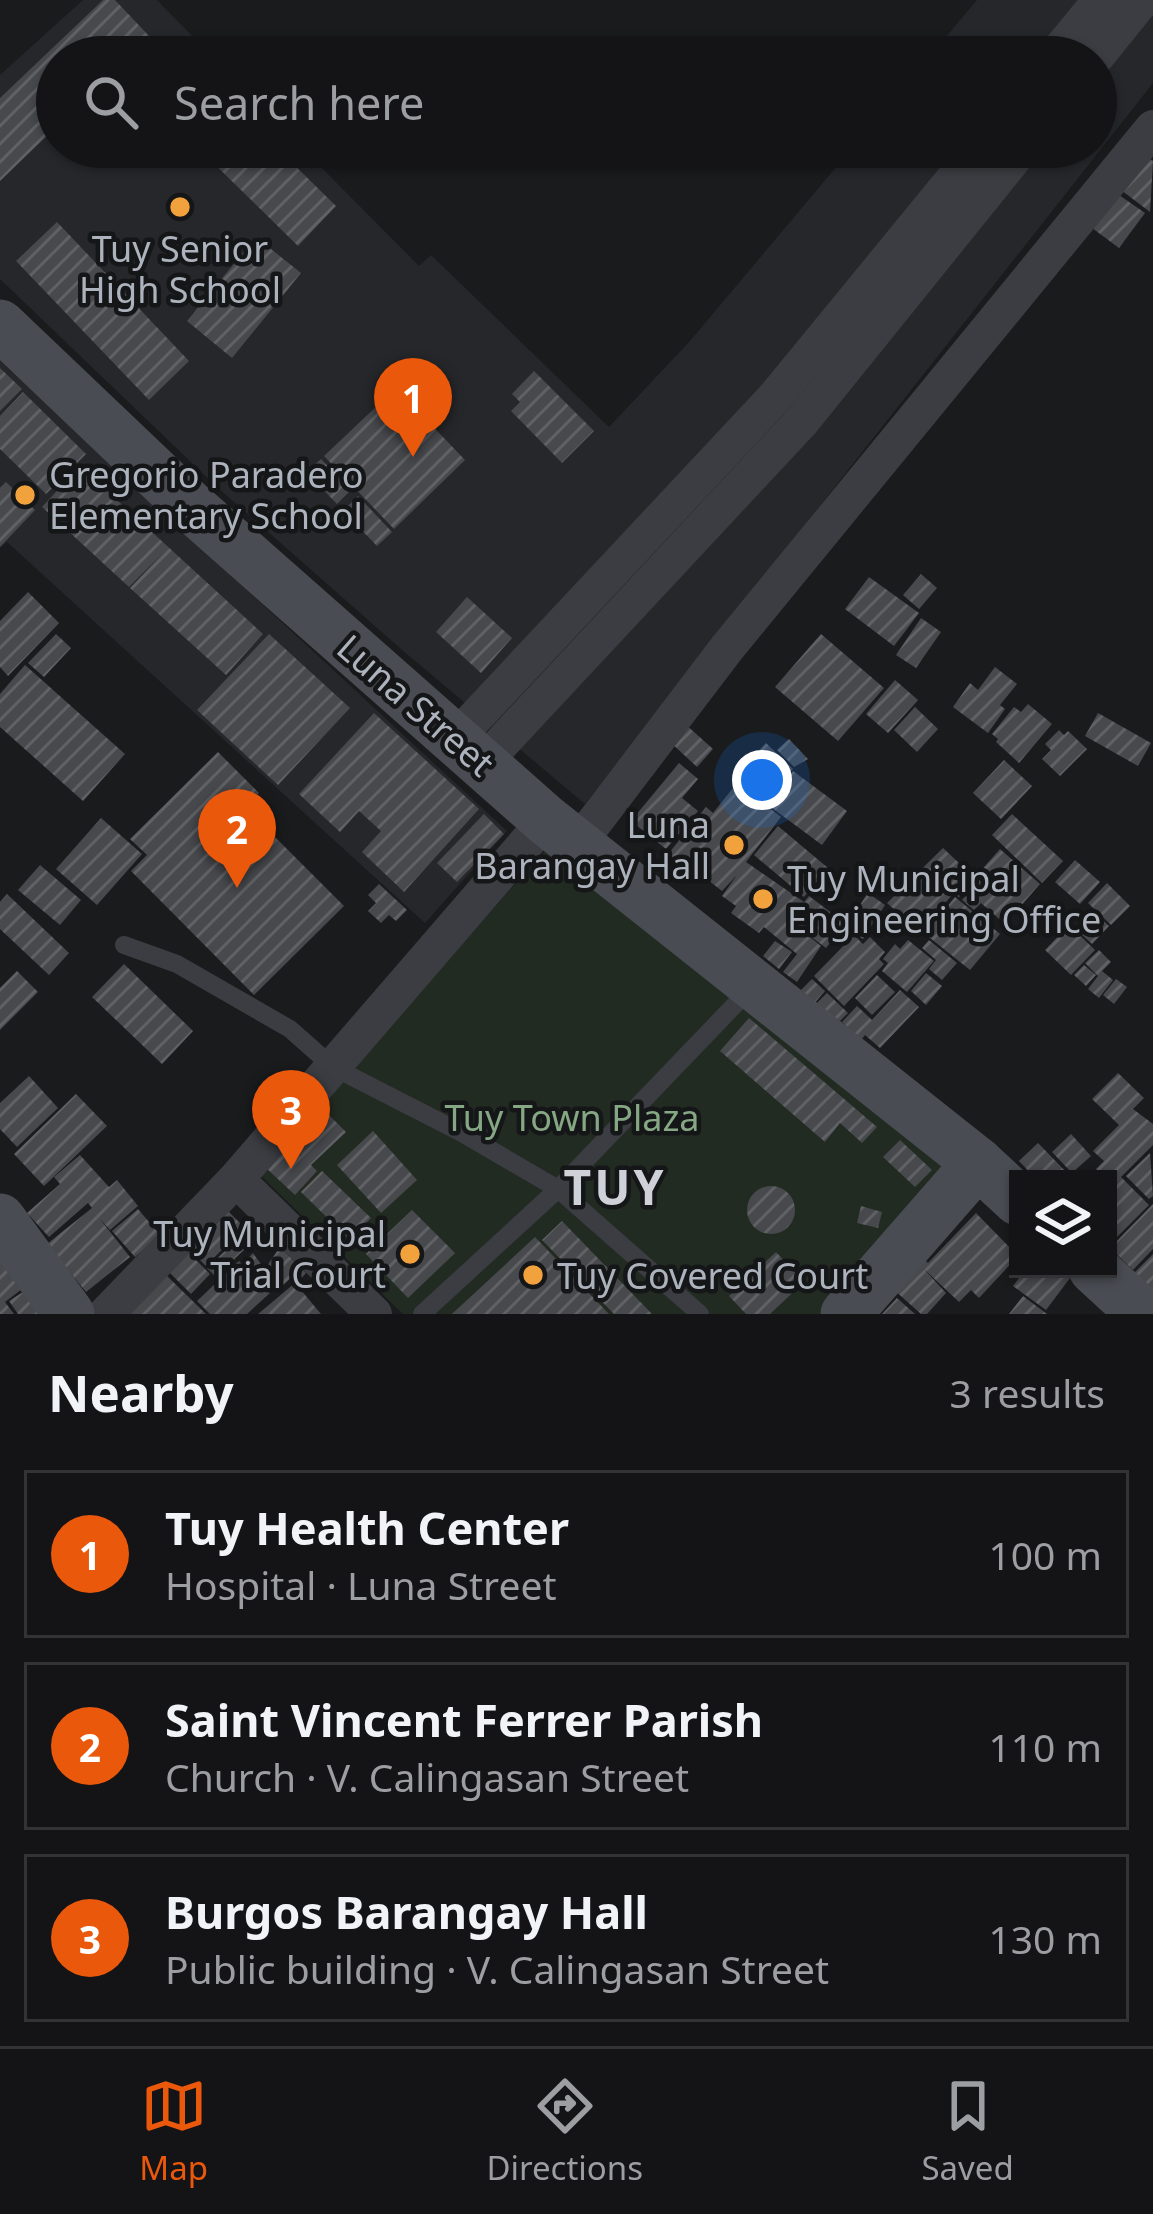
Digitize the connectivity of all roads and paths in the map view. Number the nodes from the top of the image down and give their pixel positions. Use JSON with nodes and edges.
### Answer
{"nodes":[{"id":1,"x":1101,"y":0,"type":"edge"},
{"id":2,"x":1142,"y":0,"type":"edge"},
{"id":3,"x":1071,"y":36,"type":"edge"},
{"id":4,"x":1113,"y":36,"type":"edge"},
{"id":5,"x":1153,"y":128,"type":"edge"},
{"id":6,"x":967,"y":168,"type":"edge"},
{"id":7,"x":0,"y":325,"type":"edge"},
{"id":8,"x":468,"y":752,"type":"junction"},
{"id":9,"x":561,"y":832,"type":"junction"},
{"id":10,"x":124,"y":945,"type":"dead end"},
{"id":11,"x":754,"y":985,"type":"junction"},
{"id":12,"x":333,"y":1067,"type":"junction"},
{"id":13,"x":978,"y":1163,"type":"junction"},
{"id":14,"x":236,"y":1180,"type":"junction"},
{"id":15,"x":558,"y":1189,"type":"junction"},
{"id":16,"x":1009,"y":1191,"type":"edge"},
{"id":17,"x":0,"y":1219,"type":"edge"},
{"id":18,"x":1104,"y":1278,"type":"edge"},
{"id":19,"x":69,"y":1314,"type":"edge"},
{"id":20,"x":106,"y":1314,"type":"edge"},
{"id":21,"x":374,"y":1314,"type":"edge"},
{"id":22,"x":422,"y":1314,"type":"edge"},
{"id":23,"x":700,"y":1314,"type":"edge"},
{"id":24,"x":846,"y":1314,"type":"edge"},
{"id":25,"x":1143,"y":1314,"type":"edge"}],
"edges":[{"from":1,"to":3,"type":"street"},
{"from":2,"to":4,"type":"street"},
{"from":5,"to":9,"type":"street"},
{"from":6,"to":8,"type":"street"},
{"from":7,"to":8,"type":"street","name":"Luna Street"},
{"from":8,"to":9,"type":"street","name":"Luna Street"},
{"from":9,"to":11,"type":"street","name":"Luna Street"},
{"from":9,"to":12,"type":"street"},
{"from":10,"to":12,"type":"lane"},
{"from":11,"to":13,"type":"street","name":"Luna Street"},
{"from":11,"to":15,"type":"lane"},
{"from":12,"to":14,"type":"street"},
{"from":12,"to":15,"type":"lane"},
{"from":13,"to":16,"type":"street","name":"Luna Street"},
{"from":13,"to":24,"type":"street"},
{"from":14,"to":20,"type":"street"},
{"from":14,"to":21,"type":"street"},
{"from":15,"to":22,"type":"lane"},
{"from":15,"to":23,"type":"lane"},
{"from":17,"to":19,"type":"street"},
{"from":18,"to":25,"type":"street"}]}
